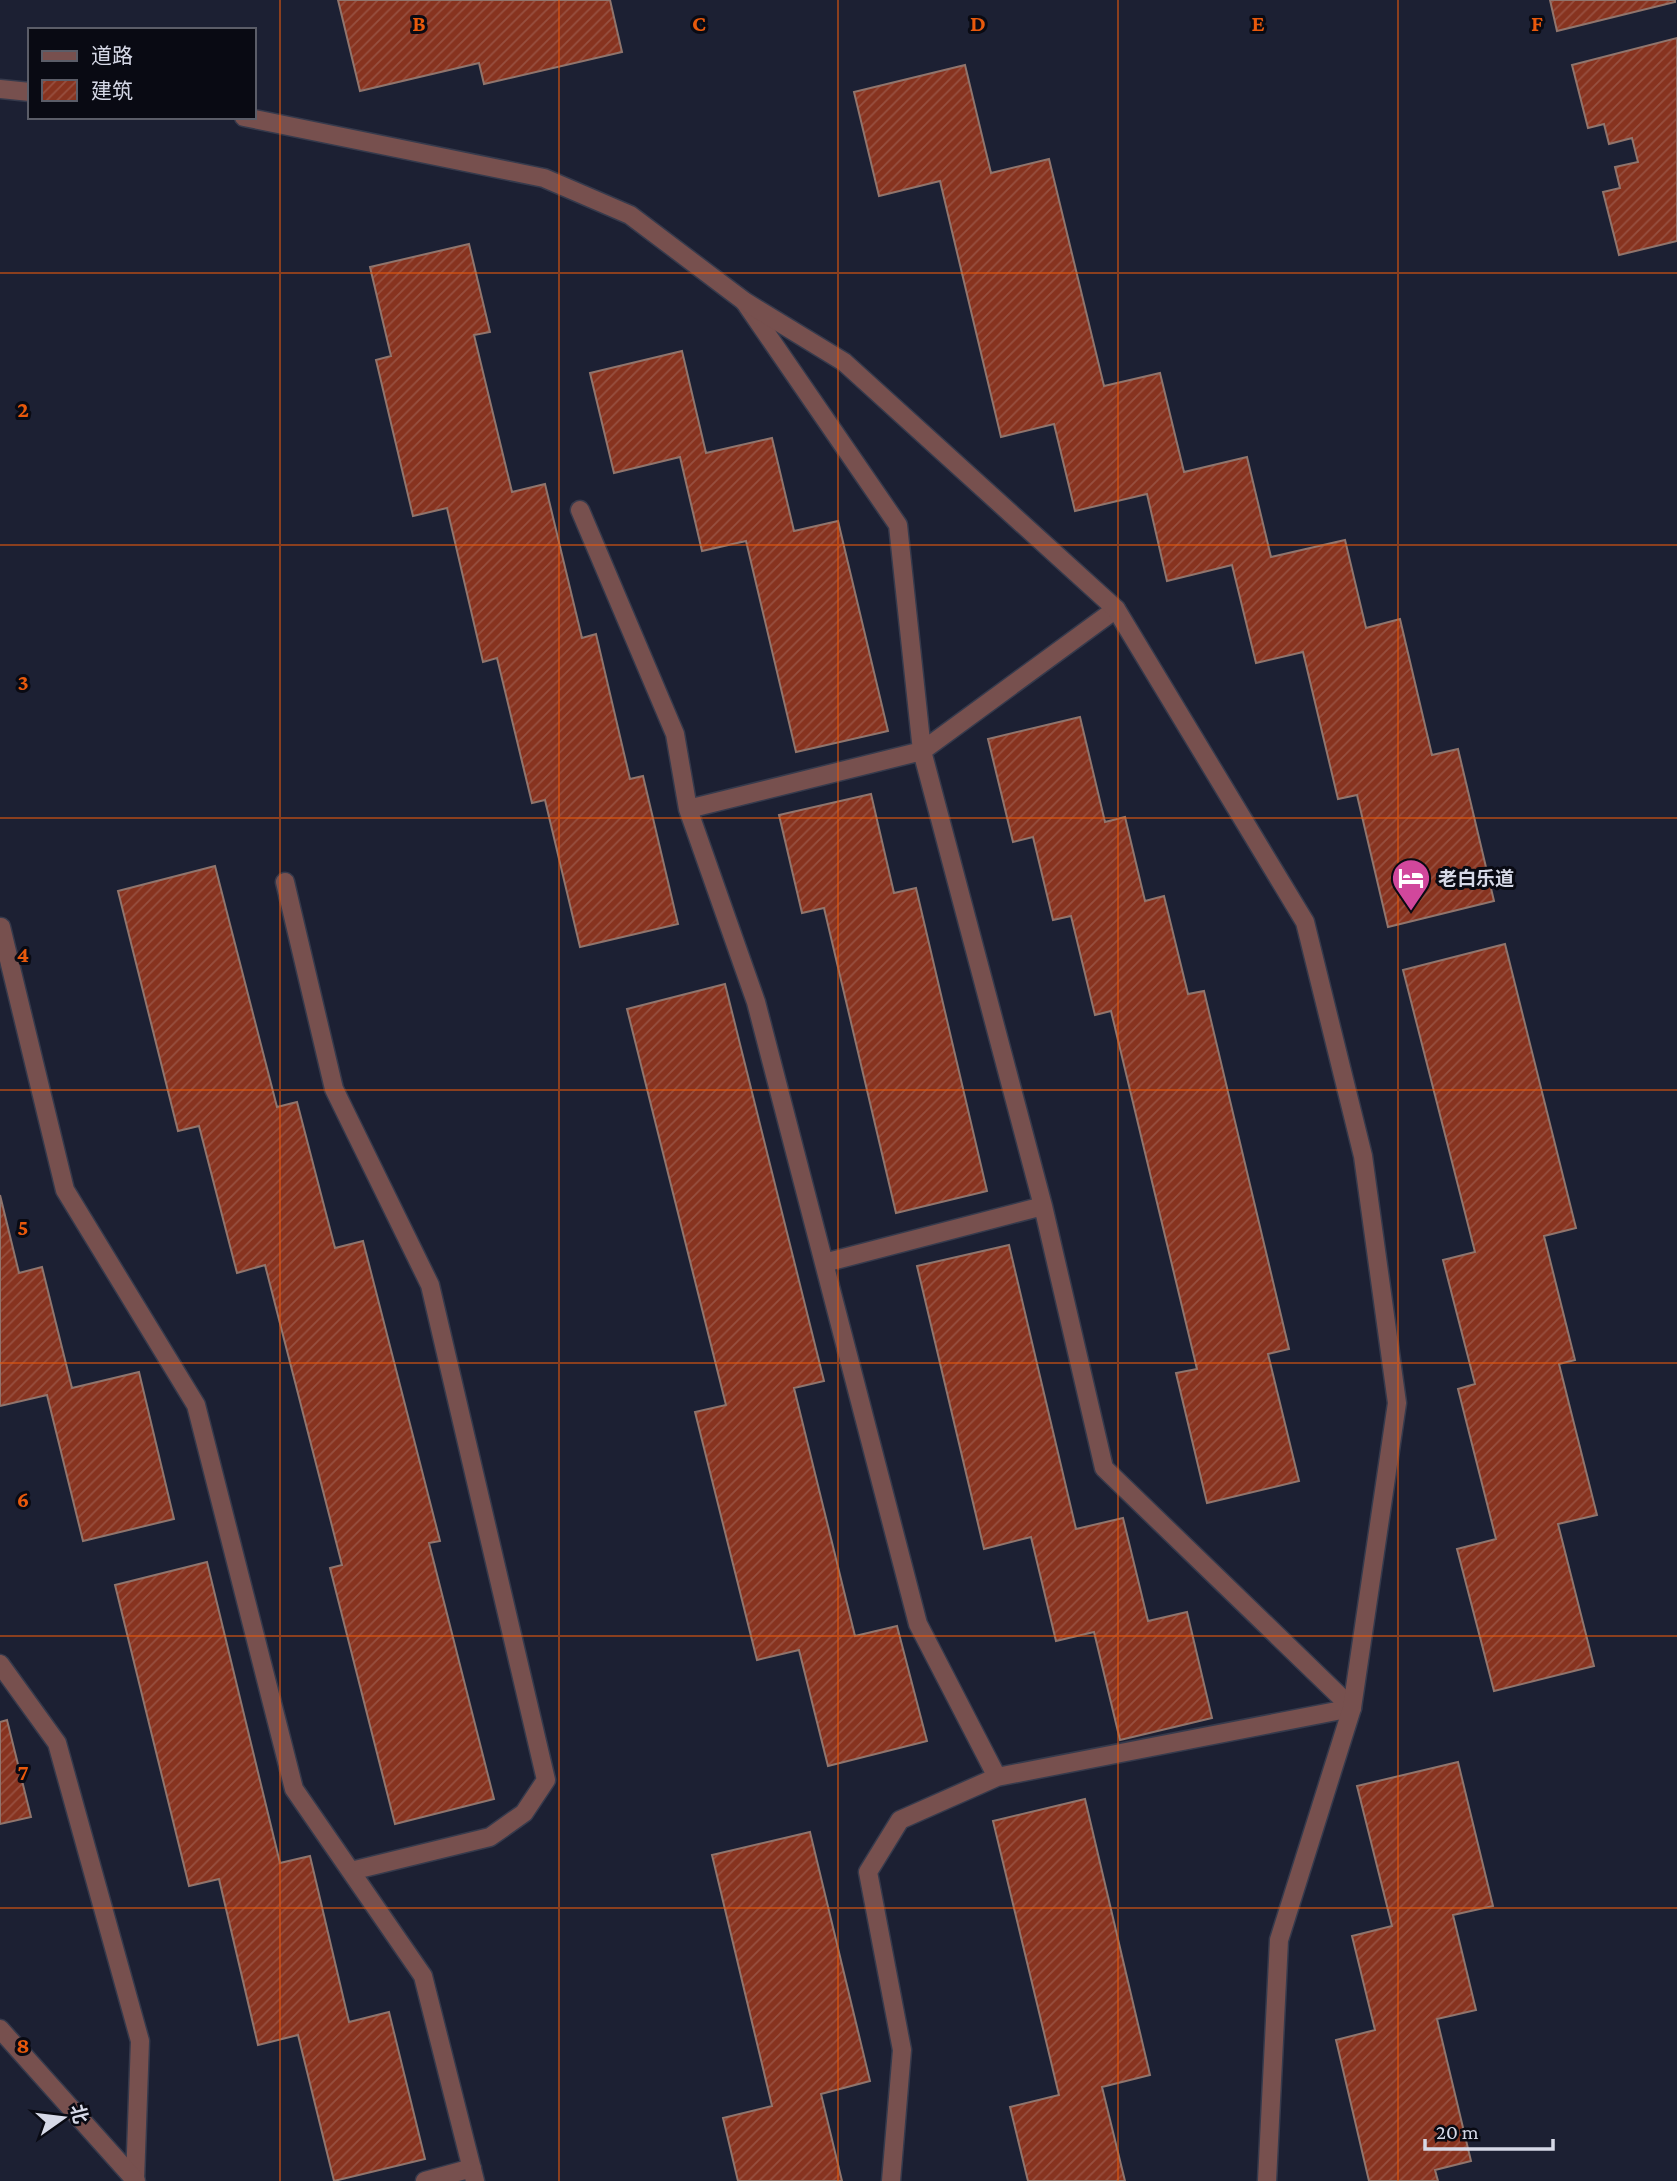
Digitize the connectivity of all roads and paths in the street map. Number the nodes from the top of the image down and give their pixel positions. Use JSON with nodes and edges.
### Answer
{"nodes":[{"id":1,"x":0,"y":89,"type":"edge"},
{"id":2,"x":28,"y":92,"type":"edge"},
{"id":3,"x":254,"y":119,"type":"edge"},
{"id":4,"x":744,"y":301,"type":"junction"},
{"id":5,"x":580,"y":510,"type":"dead end"},
{"id":6,"x":1116,"y":609,"type":"junction"},
{"id":7,"x":922,"y":751,"type":"junction"},
{"id":8,"x":688,"y":809,"type":"junction"},
{"id":9,"x":285,"y":882,"type":"dead end"},
{"id":10,"x":1,"y":927,"type":"edge"},
{"id":11,"x":1043,"y":1206,"type":"junction"},
{"id":12,"x":824,"y":1263,"type":"junction"},
{"id":13,"x":0,"y":1664,"type":"edge"},
{"id":14,"x":1352,"y":1707,"type":"junction"},
{"id":15,"x":996,"y":1777,"type":"junction"},
{"id":16,"x":351,"y":1871,"type":"junction"},
{"id":17,"x":0,"y":2029,"type":"edge"},
{"id":18,"x":473,"y":2175,"type":"edge"},
{"id":19,"x":135,"y":2180,"type":"edge"},
{"id":20,"x":425,"y":2181,"type":"edge"},
{"id":21,"x":891,"y":2181,"type":"edge"},
{"id":22,"x":1267,"y":2181,"type":"edge"}],
"edges":[{"from":1,"to":2,"type":"street"},
{"from":3,"to":4,"type":"street"},
{"from":4,"to":6,"type":"street"},
{"from":4,"to":7,"type":"street"},
{"from":5,"to":8,"type":"street"},
{"from":6,"to":7,"type":"street"},
{"from":6,"to":14,"type":"street"},
{"from":7,"to":8,"type":"street"},
{"from":7,"to":11,"type":"street"},
{"from":8,"to":12,"type":"street"},
{"from":9,"to":16,"type":"street"},
{"from":10,"to":16,"type":"street"},
{"from":11,"to":12,"type":"street"},
{"from":11,"to":14,"type":"street"},
{"from":12,"to":15,"type":"street"},
{"from":13,"to":19,"type":"street"},
{"from":14,"to":15,"type":"street"},
{"from":14,"to":22,"type":"street"},
{"from":15,"to":21,"type":"street"},
{"from":16,"to":18,"type":"street"},
{"from":17,"to":19,"type":"street"},
{"from":18,"to":20,"type":"street"}]}
